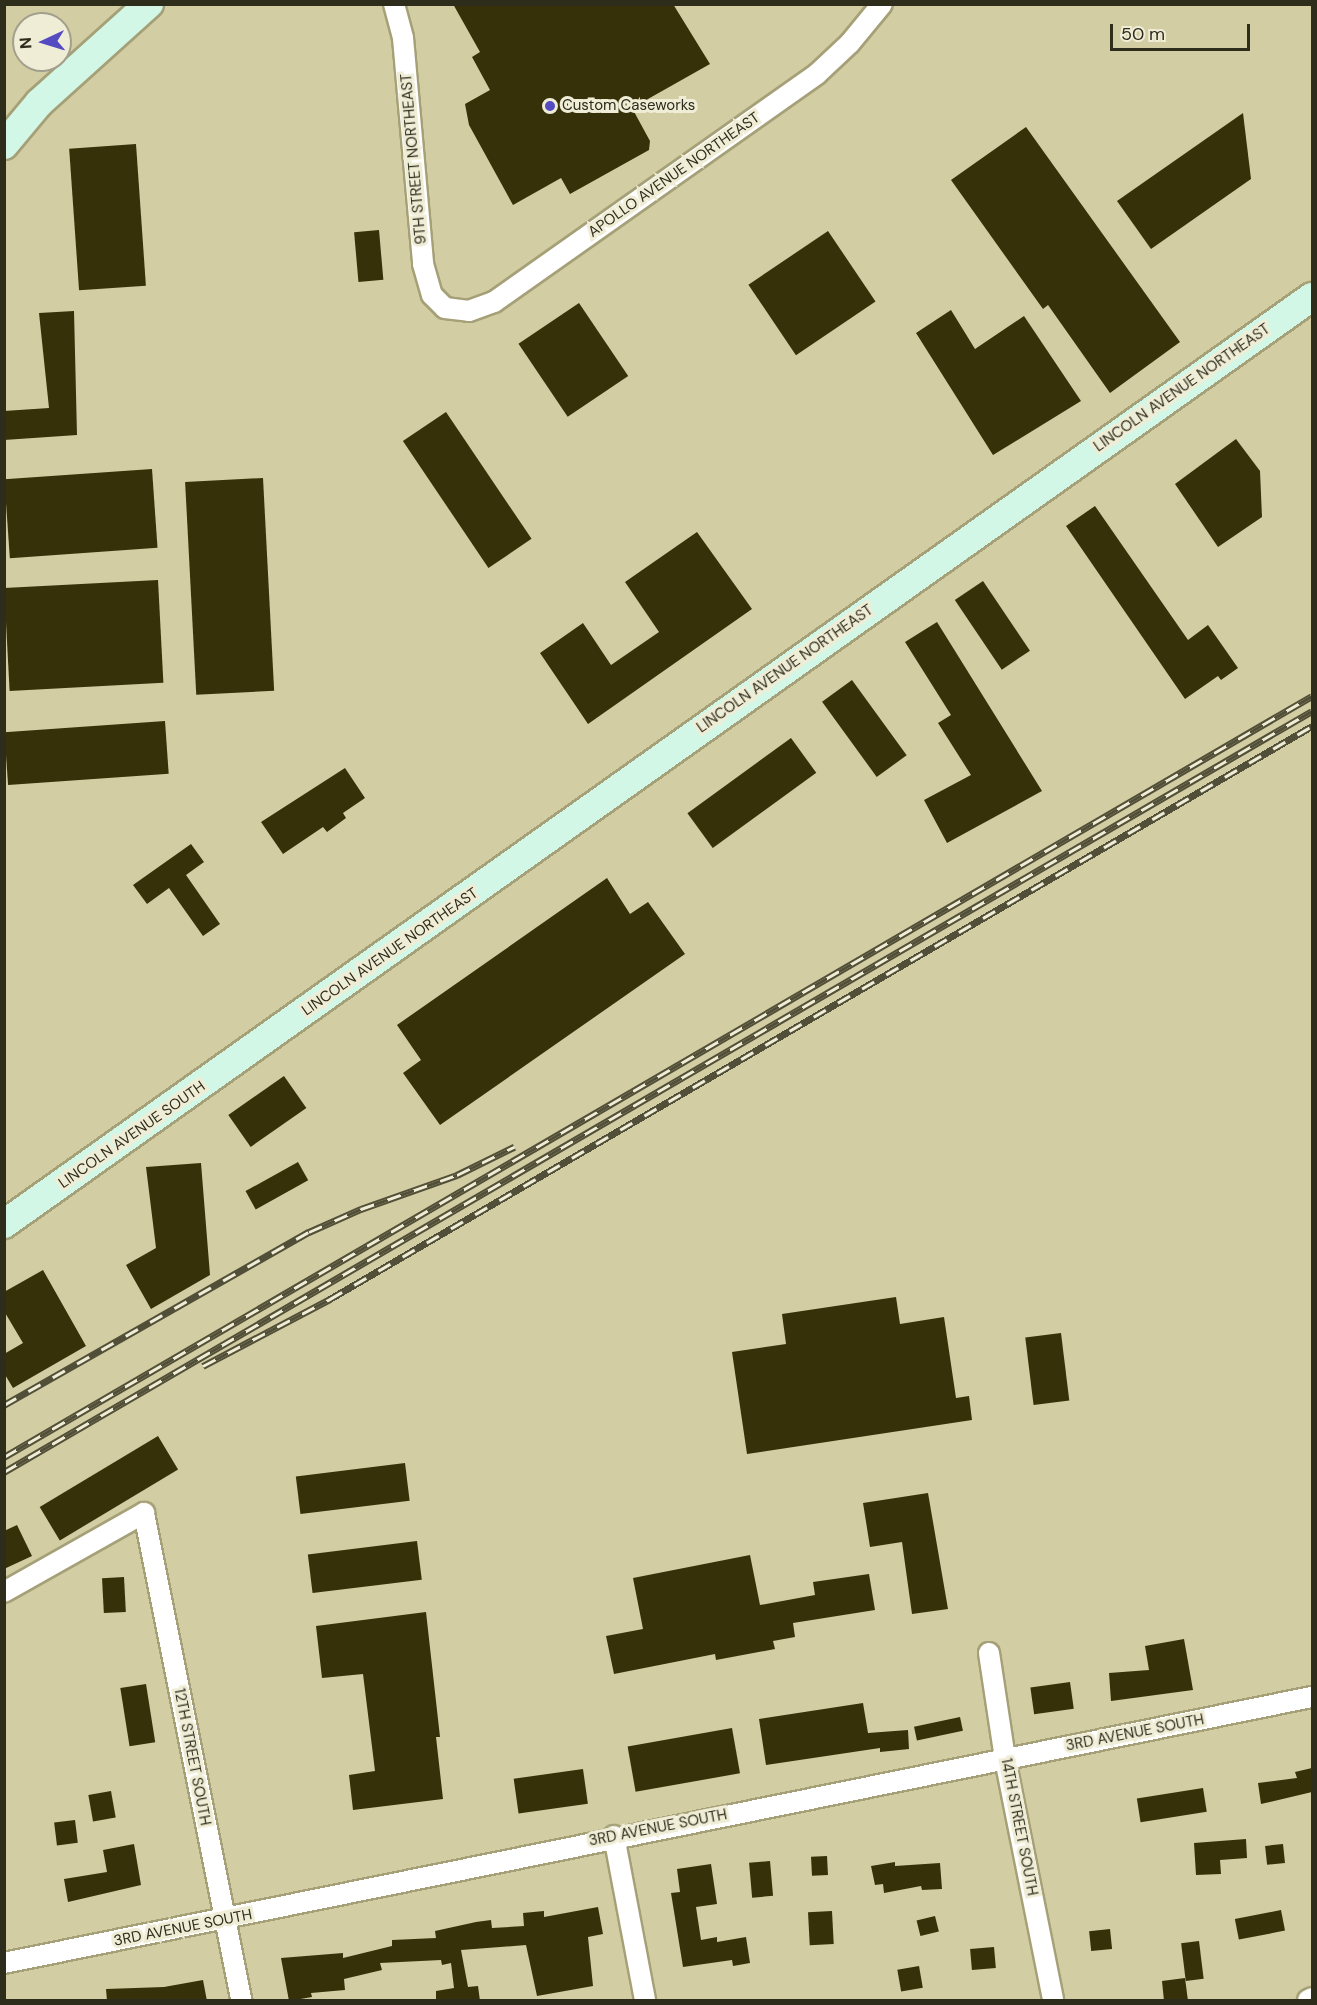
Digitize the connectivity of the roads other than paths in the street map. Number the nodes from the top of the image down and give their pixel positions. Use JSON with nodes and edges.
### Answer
{"nodes":[{"id":1,"x":149,"y":4,"type":"edge"},
{"id":2,"x":394,"y":4,"type":"edge"},
{"id":3,"x":882,"y":4,"type":"edge"},
{"id":4,"x":4,"y":145,"type":"edge"},
{"id":5,"x":1312,"y":297,"type":"edge"},
{"id":6,"x":445,"y":308,"type":"joint"},
{"id":7,"x":260,"y":1044,"type":"joint"},
{"id":8,"x":4,"y":1224,"type":"edge"},
{"id":9,"x":4,"y":1592,"type":"edge"},
{"id":10,"x":989,"y":1653,"type":"dead end"},
{"id":11,"x":1312,"y":1697,"type":"edge"},
{"id":12,"x":1005,"y":1759,"type":"junction"},
{"id":13,"x":614,"y":1836,"type":"junction"},
{"id":14,"x":225,"y":1920,"type":"junction"},
{"id":15,"x":4,"y":1963,"type":"edge"},
{"id":16,"x":1312,"y":1998,"type":"edge"},
{"id":17,"x":241,"y":2001,"type":"edge"},
{"id":18,"x":645,"y":2001,"type":"edge"},
{"id":19,"x":1053,"y":2001,"type":"edge"},
{"id":20,"x":1308,"y":2001,"type":"edge"}],
"edges":[{"from":1,"to":4,"type":"street"},
{"from":2,"to":6,"type":"street","name":"9TH STREET NORTHEAST"},
{"from":3,"to":6,"type":"street","name":"APOLLO AVENUE NORTHEAST"},
{"from":5,"to":7,"type":"street","name":"LINCOLN AVENUE NORTHEAST"},
{"from":7,"to":8,"type":"street","name":"LINCOLN AVENUE SOUTH"},
{"from":9,"to":14,"type":"street","name":"12TH STREET SOUTH"},
{"from":10,"to":12,"type":"street","name":"14TH STREET SOUTH"},
{"from":11,"to":12,"type":"street","name":"3RD AVENUE SOUTH"},
{"from":12,"to":13,"type":"street","name":"3RD AVENUE SOUTH"},
{"from":12,"to":19,"type":"street","name":"14TH STREET SOUTH"},
{"from":13,"to":14,"type":"street","name":"3RD AVENUE SOUTH"},
{"from":13,"to":18,"type":"street"},
{"from":14,"to":15,"type":"street","name":"3RD AVENUE SOUTH"},
{"from":14,"to":17,"type":"street","name":"12TH STREET SOUTH"},
{"from":16,"to":20,"type":"street"}]}
